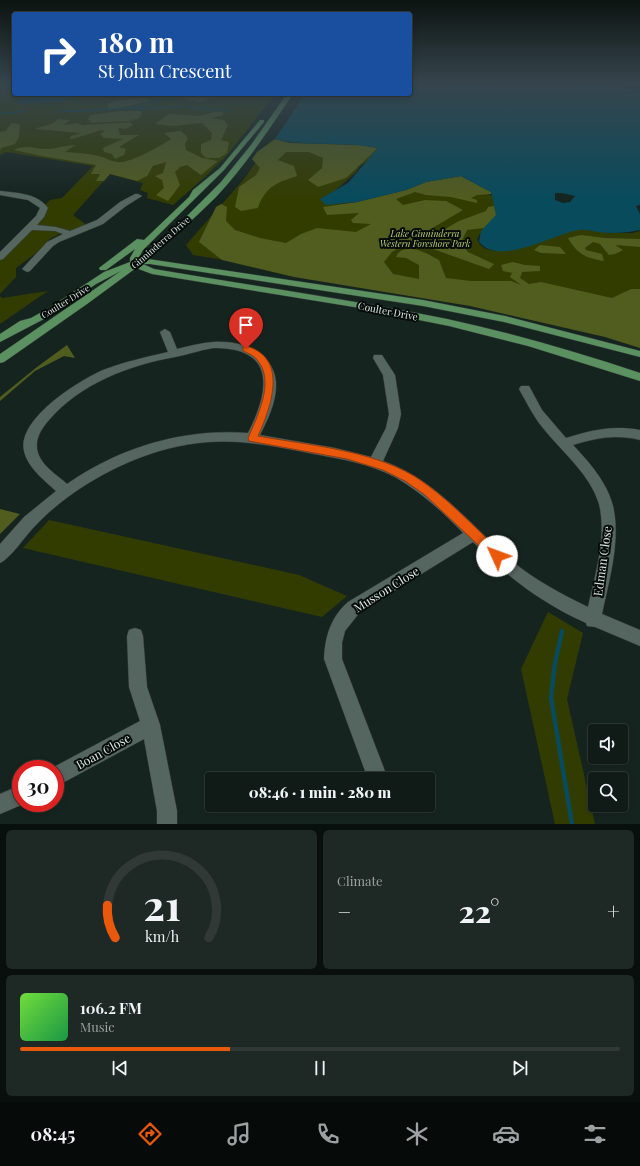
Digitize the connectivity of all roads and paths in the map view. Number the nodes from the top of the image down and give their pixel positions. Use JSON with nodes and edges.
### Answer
{"nodes":[{"id":1,"x":260,"y":123,"type":"edge"},
{"id":2,"x":269,"y":123,"type":"edge"},
{"id":3,"x":202,"y":187,"type":"junction"},
{"id":4,"x":0,"y":193,"type":"edge"},
{"id":5,"x":138,"y":196,"type":"dead end"},
{"id":6,"x":31,"y":227,"type":"junction"},
{"id":7,"x":69,"y":234,"type":"junction"},
{"id":8,"x":166,"y":238,"type":"junction"},
{"id":9,"x":0,"y":257,"type":"edge"},
{"id":10,"x":135,"y":261,"type":"junction"},
{"id":11,"x":182,"y":266,"type":"junction"},
{"id":12,"x":27,"y":269,"type":"dead end"},
{"id":13,"x":164,"y":273,"type":"junction"},
{"id":14,"x":120,"y":276,"type":"junction"},
{"id":15,"x":17,"y":328,"type":"junction"},
{"id":16,"x":165,"y":332,"type":"dead end"},
{"id":17,"x":0,"y":339,"type":"edge"},
{"id":18,"x":174,"y":354,"type":"junction"},
{"id":19,"x":640,"y":354,"type":"edge"},
{"id":20,"x":378,"y":358,"type":"dead end"},
{"id":21,"x":0,"y":359,"type":"edge"},
{"id":22,"x":640,"y":377,"type":"edge"},
{"id":23,"x":525,"y":389,"type":"dead end"},
{"id":24,"x":640,"y":436,"type":"edge"},
{"id":25,"x":252,"y":438,"type":"junction"},
{"id":26,"x":564,"y":443,"type":"junction"},
{"id":27,"x":375,"y":463,"type":"junction"},
{"id":28,"x":66,"y":491,"type":"junction"},
{"id":29,"x":474,"y":534,"type":"junction"},
{"id":30,"x":0,"y":555,"type":"edge"},
{"id":31,"x":593,"y":620,"type":"junction"},
{"id":32,"x":135,"y":636,"type":"dead end"},
{"id":33,"x":640,"y":638,"type":"edge"},
{"id":34,"x":151,"y":725,"type":"junction"},
{"id":35,"x":64,"y":772,"type":"edge"},
{"id":36,"x":375,"y":772,"type":"edge"},
{"id":37,"x":12,"y":798,"type":"edge"},
{"id":38,"x":0,"y":804,"type":"edge"},
{"id":39,"x":167,"y":824,"type":"edge"}],
"edges":[{"from":1,"to":3,"type":"main road","name":"Ginninderra Drive"},
{"from":2,"to":8,"type":"main road","name":"Ginninderra Drive"},
{"from":3,"to":10,"type":"main road","name":"Ginninderra Drive"},
{"from":3,"to":15,"type":"main road","name":"Ginninderra Drive"},
{"from":4,"to":6,"type":"street"},
{"from":5,"to":7,"type":"street"},
{"from":6,"to":7,"type":"street"},
{"from":6,"to":9,"type":"street"},
{"from":7,"to":12,"type":"street"},
{"from":8,"to":10,"type":"main road","name":"Ginninderra Drive"},
{"from":8,"to":11,"type":"main road"},
{"from":10,"to":11,"type":"main road","name":"Coulter Drive"},
{"from":10,"to":13,"type":"main road","name":"Coulter Drive"},
{"from":10,"to":14,"type":"main road","name":"Ginninderra Drive"},
{"from":10,"to":15,"type":"main road","name":"Coulter Drive"},
{"from":11,"to":19,"type":"main road","name":"Coulter Drive"},
{"from":13,"to":14,"type":"main road"},
{"from":13,"to":22,"type":"main road","name":"Coulter Drive"},
{"from":14,"to":21,"type":"main road","name":"Ginninderra Drive"},
{"from":15,"to":17,"type":"main road","name":"Ginninderra Drive"},
{"from":16,"to":18,"type":"street"},
{"from":18,"to":25,"type":"street"},
{"from":18,"to":28,"type":"street"},
{"from":20,"to":27,"type":"street"},
{"from":23,"to":26,"type":"street","name":"Edman Close"},
{"from":24,"to":26,"type":"street"},
{"from":25,"to":27,"type":"street"},
{"from":25,"to":28,"type":"street"},
{"from":26,"to":31,"type":"street","name":"Edman Close"},
{"from":27,"to":29,"type":"street"},
{"from":28,"to":30,"type":"street"},
{"from":29,"to":31,"type":"street"},
{"from":29,"to":36,"type":"street","name":"Musson Close"},
{"from":31,"to":33,"type":"street"},
{"from":32,"to":34,"type":"street"},
{"from":34,"to":35,"type":"street","name":"Boan Close"},
{"from":34,"to":39,"type":"street"},
{"from":37,"to":38,"type":"street"}]}
